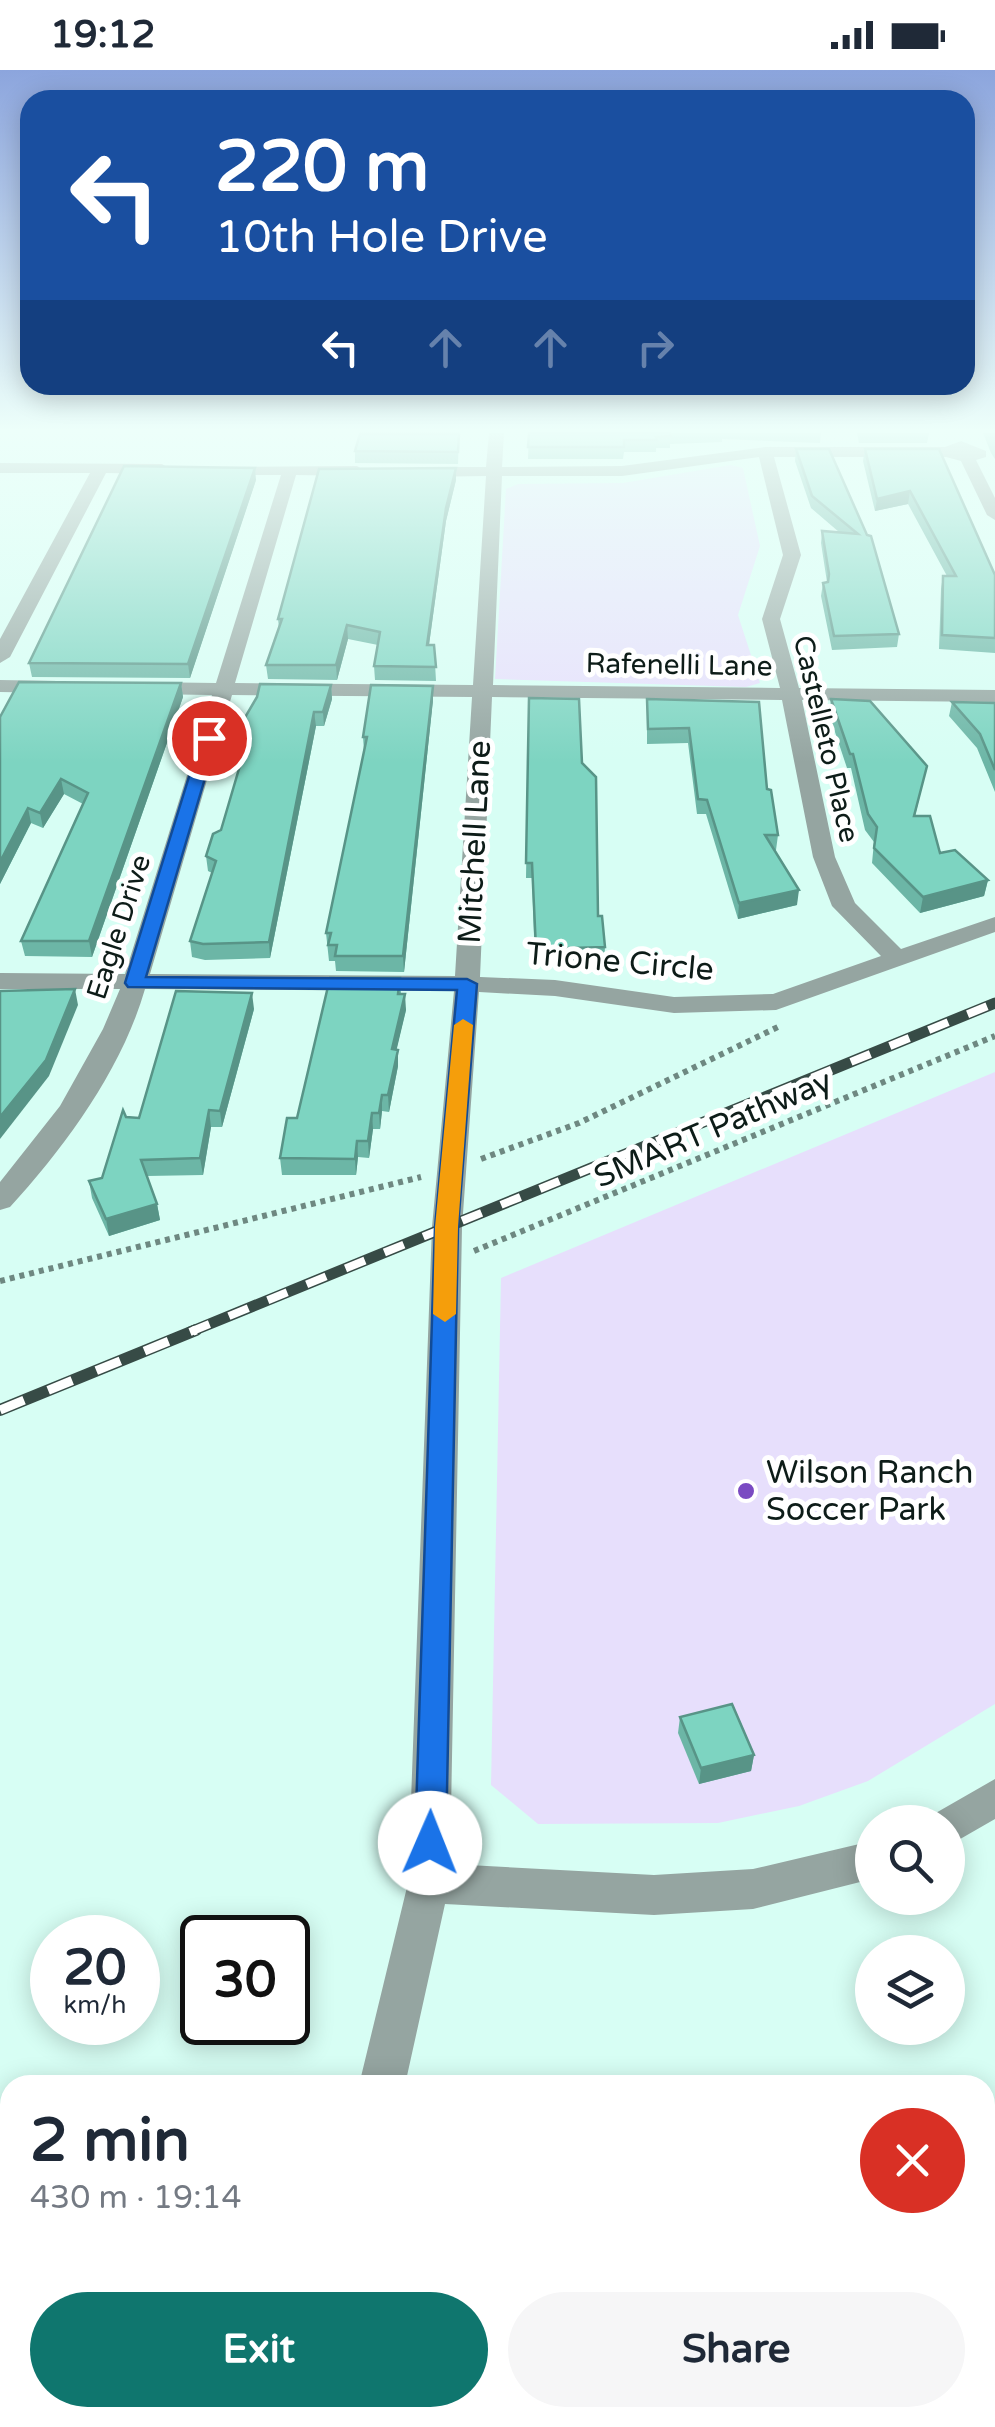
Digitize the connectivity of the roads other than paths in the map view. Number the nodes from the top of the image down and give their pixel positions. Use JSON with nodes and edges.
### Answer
{"nodes":[{"id":1,"x":61,"y":543,"type":"edge"},
{"id":2,"x":268,"y":543,"type":"edge"},
{"id":3,"x":492,"y":543,"type":"edge"},
{"id":4,"x":789,"y":543,"type":"edge"},
{"id":5,"x":0,"y":657,"type":"edge"},
{"id":6,"x":0,"y":686,"type":"edge"},
{"id":7,"x":75,"y":687,"type":"edge"},
{"id":8,"x":131,"y":688,"type":"edge"},
{"id":9,"x":224,"y":688,"type":"junction"},
{"id":10,"x":483,"y":691,"type":"junction"},
{"id":11,"x":790,"y":694,"type":"junction"},
{"id":12,"x":995,"y":696,"type":"edge"},
{"id":13,"x":995,"y":924,"type":"edge"},
{"id":14,"x":897,"y":960,"type":"junction"},
{"id":15,"x":0,"y":980,"type":"edge"},
{"id":16,"x":135,"y":983,"type":"junction"},
{"id":17,"x":467,"y":984,"type":"junction"},
{"id":18,"x":0,"y":1200,"type":"edge"},
{"id":19,"x":995,"y":1797,"type":"edge"},
{"id":20,"x":965,"y":1816,"type":"edge"},
{"id":21,"x":855,"y":1864,"type":"edge"},
{"id":22,"x":430,"y":1883,"type":"junction"},
{"id":23,"x":384,"y":2075,"type":"edge"}],
"edges":[{"from":1,"to":5,"type":"street"},
{"from":2,"to":9,"type":"street","name":"Eagle Drive"},
{"from":3,"to":10,"type":"street","name":"Mitchell Lane"},
{"from":4,"to":11,"type":"street","name":"Castelleto Place"},
{"from":6,"to":7,"type":"street"},
{"from":8,"to":9,"type":"street","name":"Rafenelli Lane"},
{"from":9,"to":10,"type":"street","name":"Rafenelli Lane"},
{"from":9,"to":16,"type":"street","name":"Eagle Drive"},
{"from":10,"to":11,"type":"street","name":"Rafenelli Lane"},
{"from":10,"to":17,"type":"street","name":"Mitchell Lane"},
{"from":11,"to":12,"type":"street","name":"Rafenelli Lane"},
{"from":11,"to":14,"type":"street","name":"Castelleto Place"},
{"from":13,"to":14,"type":"street","name":"Trione Circle"},
{"from":14,"to":17,"type":"street","name":"Trione Circle"},
{"from":15,"to":16,"type":"street","name":"Trione Circle"},
{"from":16,"to":17,"type":"street","name":"Trione Circle"},
{"from":16,"to":18,"type":"street","name":"Eagle Drive"},
{"from":17,"to":22,"type":"street","name":"Mitchell Lane"},
{"from":19,"to":20,"type":"street"},
{"from":21,"to":22,"type":"street"},
{"from":22,"to":23,"type":"street","name":"Mitchell Lane"}]}
